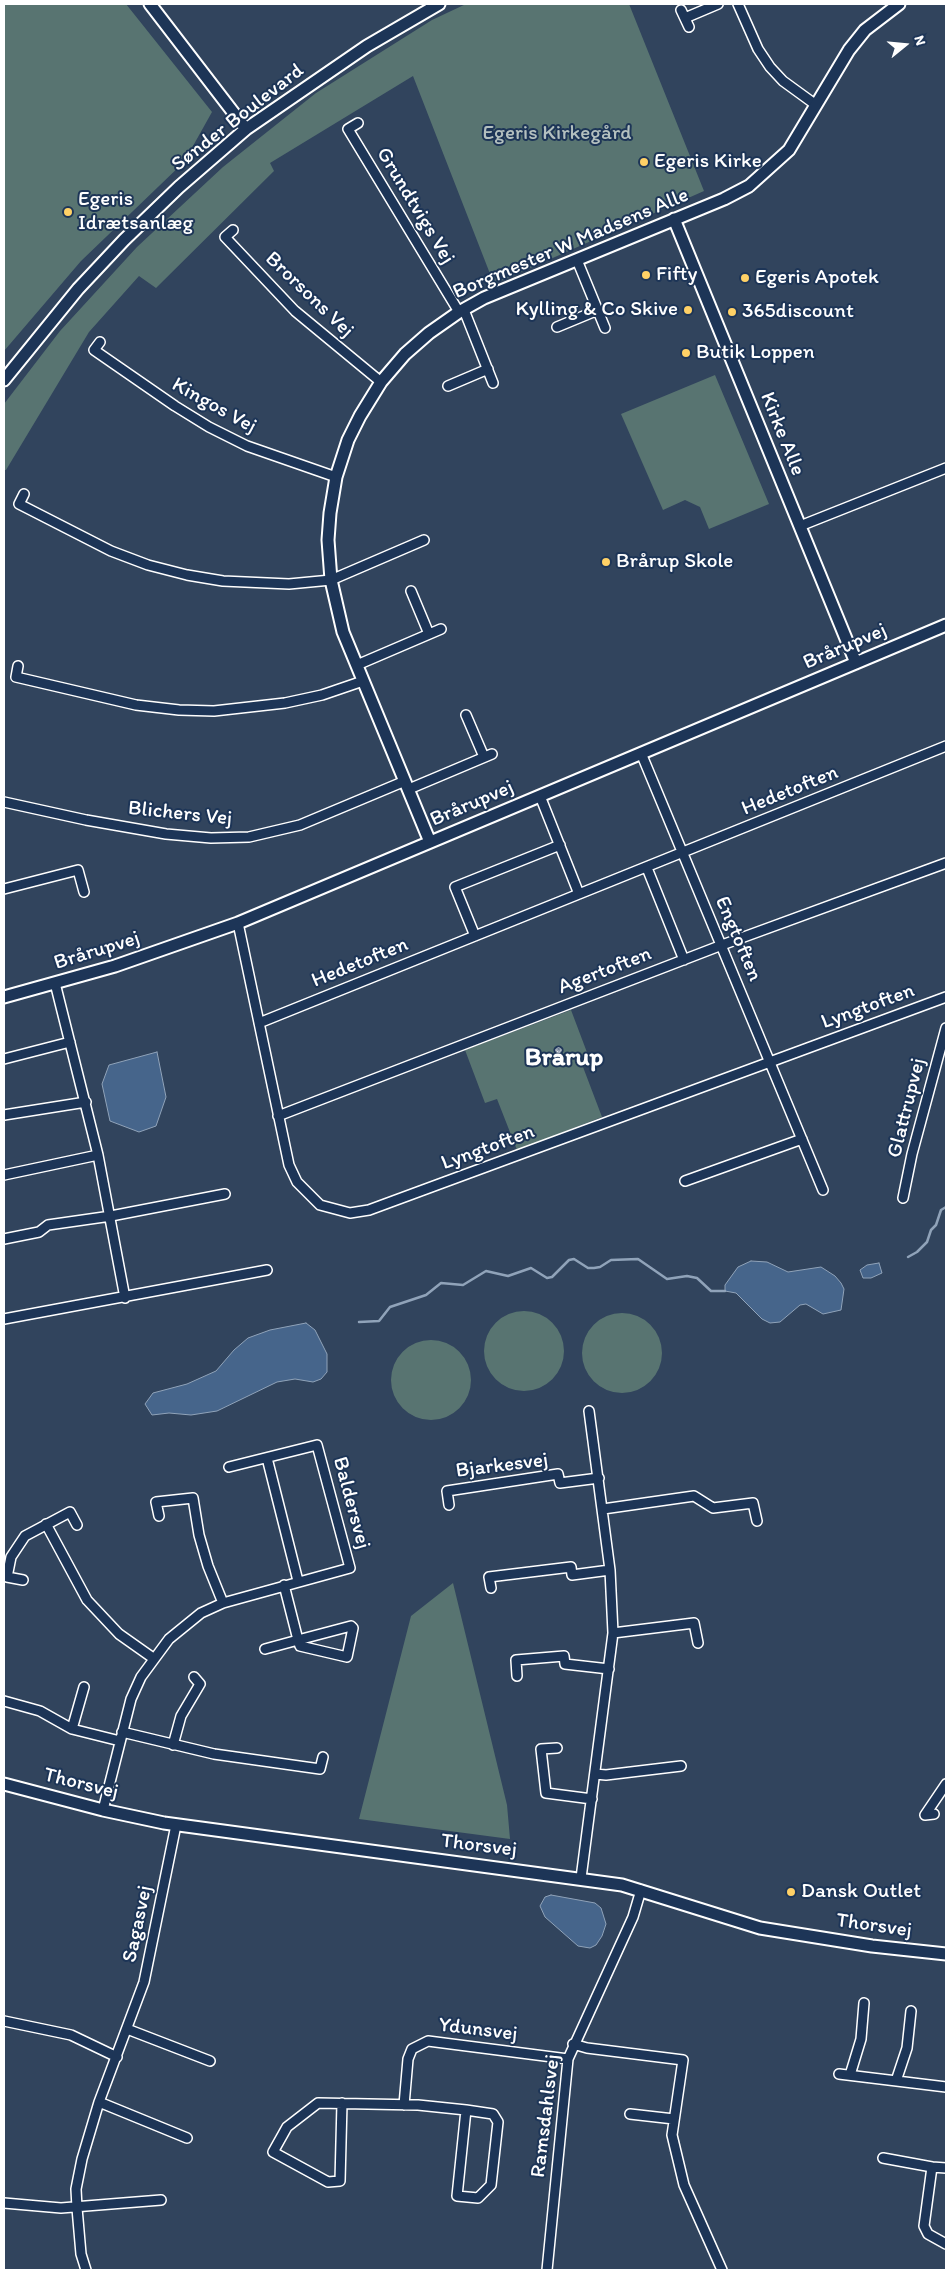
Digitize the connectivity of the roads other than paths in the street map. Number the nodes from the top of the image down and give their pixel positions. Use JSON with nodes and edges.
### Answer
{"nodes":[{"id":1,"x":150,"y":4,"type":"edge"},
{"id":2,"x":440,"y":4,"type":"edge"},
{"id":3,"x":718,"y":4,"type":"edge"},
{"id":4,"x":738,"y":4,"type":"edge"},
{"id":5,"x":899,"y":4,"type":"edge"},
{"id":6,"x":689,"y":28,"type":"dead end"},
{"id":7,"x":816,"y":105,"type":"junction"},
{"id":8,"x":358,"y":123,"type":"dead end"},
{"id":9,"x":246,"y":129,"type":"junction"},
{"id":10,"x":674,"y":219,"type":"junction"},
{"id":11,"x":233,"y":230,"type":"dead end"},
{"id":12,"x":577,"y":260,"type":"junction"},
{"id":13,"x":598,"y":310,"type":"junction"},
{"id":14,"x":461,"y":311,"type":"junction"},
{"id":15,"x":556,"y":327,"type":"dead end"},
{"id":16,"x":605,"y":328,"type":"dead end"},
{"id":17,"x":100,"y":342,"type":"dead end"},
{"id":18,"x":488,"y":369,"type":"junction"},
{"id":19,"x":4,"y":380,"type":"edge"},
{"id":20,"x":381,"y":382,"type":"junction"},
{"id":21,"x":493,"y":383,"type":"dead end"},
{"id":22,"x":448,"y":386,"type":"dead end"},
{"id":23,"x":946,"y":468,"type":"edge"},
{"id":24,"x":336,"y":477,"type":"junction"},
{"id":25,"x":24,"y":494,"type":"dead end"},
{"id":26,"x":800,"y":526,"type":"junction"},
{"id":27,"x":424,"y":540,"type":"dead end"},
{"id":28,"x":331,"y":580,"type":"junction"},
{"id":29,"x":411,"y":591,"type":"dead end"},
{"id":30,"x":946,"y":625,"type":"edge"},
{"id":31,"x":441,"y":629,"type":"dead end"},
{"id":32,"x":429,"y":634,"type":"junction"},
{"id":33,"x":856,"y":663,"type":"junction"},
{"id":34,"x":356,"y":665,"type":"junction"},
{"id":35,"x":18,"y":666,"type":"dead end"},
{"id":36,"x":363,"y":680,"type":"junction"},
{"id":37,"x":466,"y":715,"type":"dead end"},
{"id":38,"x":946,"y":746,"type":"edge"},
{"id":39,"x":641,"y":753,"type":"junction"},
{"id":40,"x":407,"y":785,"type":"junction"},
{"id":41,"x":540,"y":796,"type":"junction"},
{"id":42,"x":4,"y":802,"type":"edge"},
{"id":43,"x":430,"y":842,"type":"junction"},
{"id":44,"x":560,"y":845,"type":"junction"},
{"id":45,"x":683,"y":853,"type":"junction"},
{"id":46,"x":946,"y":863,"type":"edge"},
{"id":47,"x":646,"y":868,"type":"junction"},
{"id":48,"x":4,"y":889,"type":"edge"},
{"id":49,"x":84,"y":892,"type":"dead end"},
{"id":50,"x":579,"y":894,"type":"junction"},
{"id":51,"x":238,"y":923,"type":"junction"},
{"id":52,"x":475,"y":936,"type":"junction"},
{"id":53,"x":722,"y":945,"type":"junction"},
{"id":54,"x":684,"y":960,"type":"junction"},
{"id":55,"x":55,"y":983,"type":"junction"},
{"id":56,"x":4,"y":997,"type":"edge"},
{"id":57,"x":946,"y":997,"type":"edge"},
{"id":58,"x":259,"y":1023,"type":"junction"},
{"id":59,"x":946,"y":1028,"type":"edge"},
{"id":60,"x":70,"y":1042,"type":"junction"},
{"id":61,"x":4,"y":1059,"type":"edge"},
{"id":62,"x":770,"y":1062,"type":"junction"},
{"id":63,"x":86,"y":1102,"type":"junction"},
{"id":64,"x":4,"y":1115,"type":"edge"},
{"id":65,"x":278,"y":1116,"type":"junction"},
{"id":66,"x":802,"y":1139,"type":"junction"},
{"id":67,"x":98,"y":1155,"type":"junction"},
{"id":68,"x":4,"y":1175,"type":"edge"},
{"id":69,"x":685,"y":1180,"type":"dead end"},
{"id":70,"x":823,"y":1190,"type":"dead end"},
{"id":71,"x":224,"y":1194,"type":"dead end"},
{"id":72,"x":903,"y":1198,"type":"dead end"},
{"id":73,"x":111,"y":1216,"type":"junction"},
{"id":74,"x":4,"y":1239,"type":"edge"},
{"id":75,"x":267,"y":1270,"type":"dead end"},
{"id":76,"x":125,"y":1298,"type":"junction"},
{"id":77,"x":4,"y":1319,"type":"edge"},
{"id":78,"x":590,"y":1411,"type":"dead end"},
{"id":79,"x":267,"y":1458,"type":"junction"},
{"id":80,"x":229,"y":1467,"type":"dead end"},
{"id":81,"x":599,"y":1478,"type":"junction"},
{"id":82,"x":449,"y":1505,"type":"dead end"},
{"id":83,"x":603,"y":1509,"type":"junction"},
{"id":84,"x":159,"y":1516,"type":"dead end"},
{"id":85,"x":757,"y":1521,"type":"dead end"},
{"id":86,"x":46,"y":1524,"type":"junction"},
{"id":87,"x":77,"y":1525,"type":"dead end"},
{"id":88,"x":610,"y":1570,"type":"junction"},
{"id":89,"x":23,"y":1580,"type":"dead end"},
{"id":90,"x":298,"y":1581,"type":"junction"},
{"id":91,"x":284,"y":1585,"type":"junction"},
{"id":92,"x":491,"y":1588,"type":"dead end"},
{"id":93,"x":223,"y":1603,"type":"junction"},
{"id":94,"x":612,"y":1633,"type":"junction"},
{"id":95,"x":298,"y":1640,"type":"junction"},
{"id":96,"x":698,"y":1643,"type":"dead end"},
{"id":97,"x":265,"y":1649,"type":"dead end"},
{"id":98,"x":153,"y":1658,"type":"junction"},
{"id":99,"x":609,"y":1669,"type":"junction"},
{"id":100,"x":518,"y":1676,"type":"dead end"},
{"id":101,"x":194,"y":1677,"type":"dead end"},
{"id":102,"x":84,"y":1687,"type":"dead end"},
{"id":103,"x":4,"y":1701,"type":"edge"},
{"id":104,"x":72,"y":1728,"type":"junction"},
{"id":105,"x":122,"y":1732,"type":"junction"},
{"id":106,"x":120,"y":1741,"type":"junction"},
{"id":107,"x":173,"y":1745,"type":"junction"},
{"id":108,"x":557,"y":1748,"type":"dead end"},
{"id":109,"x":323,"y":1757,"type":"dead end"},
{"id":110,"x":681,"y":1766,"type":"dead end"},
{"id":111,"x":595,"y":1774,"type":"junction"},
{"id":112,"x":4,"y":1784,"type":"edge"},
{"id":113,"x":946,"y":1784,"type":"edge"},
{"id":114,"x":592,"y":1799,"type":"junction"},
{"id":115,"x":103,"y":1810,"type":"junction"},
{"id":116,"x":934,"y":1814,"type":"dead end"},
{"id":117,"x":176,"y":1825,"type":"junction"},
{"id":118,"x":581,"y":1878,"type":"junction"},
{"id":119,"x":641,"y":1890,"type":"junction"},
{"id":120,"x":946,"y":1954,"type":"edge"},
{"id":121,"x":864,"y":2003,"type":"dead end"},
{"id":122,"x":911,"y":2011,"type":"dead end"},
{"id":123,"x":4,"y":2021,"type":"edge"},
{"id":124,"x":127,"y":2029,"type":"junction"},
{"id":125,"x":574,"y":2044,"type":"junction"},
{"id":126,"x":117,"y":2057,"type":"junction"},
{"id":127,"x":568,"y":2059,"type":"junction"},
{"id":128,"x":210,"y":2061,"type":"dead end"},
{"id":129,"x":839,"y":2074,"type":"dead end"},
{"id":130,"x":850,"y":2075,"type":"junction"},
{"id":131,"x":896,"y":2081,"type":"junction"},
{"id":132,"x":946,"y":2087,"type":"edge"},
{"id":133,"x":99,"y":2102,"type":"junction"},
{"id":134,"x":342,"y":2103,"type":"junction"},
{"id":135,"x":404,"y":2105,"type":"junction"},
{"id":136,"x":466,"y":2110,"type":"junction"},
{"id":137,"x":630,"y":2114,"type":"dead end"},
{"id":138,"x":674,"y":2119,"type":"junction"},
{"id":139,"x":187,"y":2138,"type":"dead end"},
{"id":140,"x":883,"y":2158,"type":"dead end"},
{"id":141,"x":932,"y":2167,"type":"junction"},
{"id":142,"x":946,"y":2168,"type":"edge"},
{"id":143,"x":161,"y":2200,"type":"dead end"},
{"id":144,"x":4,"y":2203,"type":"edge"},
{"id":145,"x":77,"y":2208,"type":"junction"},
{"id":146,"x":946,"y":2244,"type":"edge"},
{"id":147,"x":86,"y":2270,"type":"edge"},
{"id":148,"x":547,"y":2270,"type":"edge"},
{"id":149,"x":722,"y":2270,"type":"edge"}],
"edges":[{"from":1,"to":9,"type":"street"},
{"from":2,"to":9,"type":"street","name":"Sønder Boulevard"},
{"from":3,"to":6,"type":"street"},
{"from":4,"to":7,"type":"street"},
{"from":5,"to":7,"type":"street","name":"Borgmester W Madsens Alle"},
{"from":7,"to":10,"type":"street","name":"Borgmester W Madsens Alle"},
{"from":8,"to":14,"type":"street","name":"Grundtvigs Vej"},
{"from":9,"to":19,"type":"street","name":"Sønder Boulevard"},
{"from":10,"to":12,"type":"street","name":"Borgmester W Madsens Alle"},
{"from":10,"to":26,"type":"street","name":"Kirke Alle"},
{"from":11,"to":20,"type":"street","name":"Brorsons Vej"},
{"from":12,"to":13,"type":"street"},
{"from":12,"to":14,"type":"street","name":"Borgmester W Madsens Alle"},
{"from":13,"to":15,"type":"street"},
{"from":13,"to":16,"type":"street"},
{"from":14,"to":18,"type":"street"},
{"from":14,"to":20,"type":"street","name":"Borgmester W Madsens Alle"},
{"from":17,"to":24,"type":"street","name":"Kingos Vej"},
{"from":18,"to":21,"type":"street"},
{"from":18,"to":22,"type":"street"},
{"from":20,"to":24,"type":"street","name":"Borgmester W Madsens Alle"},
{"from":23,"to":26,"type":"street"},
{"from":24,"to":28,"type":"street","name":"Borgmester W Madsens Alle"},
{"from":25,"to":28,"type":"street"},
{"from":26,"to":33,"type":"street","name":"Kirke Alle"},
{"from":27,"to":28,"type":"street"},
{"from":28,"to":34,"type":"street","name":"Borgmester W Madsens Alle"},
{"from":29,"to":32,"type":"street"},
{"from":30,"to":33,"type":"street","name":"Brårupvej"},
{"from":31,"to":32,"type":"street"},
{"from":32,"to":34,"type":"street"},
{"from":33,"to":39,"type":"street","name":"Brårupvej"},
{"from":34,"to":36,"type":"street","name":"Borgmester W Madsens Alle"},
{"from":35,"to":36,"type":"street"},
{"from":36,"to":40,"type":"street","name":"Borgmester W Madsens Alle"},
{"from":37,"to":40,"type":"street","name":"Blichers Vej"},
{"from":38,"to":45,"type":"street","name":"Hedetoften"},
{"from":39,"to":41,"type":"street","name":"Brårupvej"},
{"from":39,"to":45,"type":"street","name":"Engtoften"},
{"from":40,"to":42,"type":"street","name":"Blichers Vej"},
{"from":40,"to":43,"type":"street","name":"Borgmester W Madsens Alle"},
{"from":41,"to":43,"type":"street","name":"Brårupvej"},
{"from":41,"to":44,"type":"street"},
{"from":43,"to":51,"type":"street","name":"Brårupvej"},
{"from":44,"to":50,"type":"street"},
{"from":44,"to":52,"type":"street"},
{"from":45,"to":47,"type":"street","name":"Hedetoften"},
{"from":45,"to":53,"type":"street","name":"Engtoften"},
{"from":46,"to":53,"type":"street","name":"Agertoften"},
{"from":47,"to":50,"type":"street","name":"Hedetoften"},
{"from":47,"to":54,"type":"street"},
{"from":48,"to":49,"type":"street"},
{"from":50,"to":52,"type":"street","name":"Hedetoften"},
{"from":51,"to":55,"type":"street","name":"Brårupvej"},
{"from":51,"to":58,"type":"street","name":"Lyngtoften"},
{"from":52,"to":58,"type":"street","name":"Hedetoften"},
{"from":53,"to":54,"type":"street","name":"Agertoften"},
{"from":53,"to":62,"type":"street","name":"Engtoften"},
{"from":54,"to":65,"type":"street","name":"Agertoften"},
{"from":55,"to":56,"type":"street","name":"Brårupvej"},
{"from":55,"to":60,"type":"street"},
{"from":57,"to":62,"type":"street","name":"Lyngtoften"},
{"from":58,"to":65,"type":"street","name":"Lyngtoften"},
{"from":59,"to":72,"type":"street","name":"Glattrupvej"},
{"from":60,"to":61,"type":"street"},
{"from":60,"to":63,"type":"street"},
{"from":62,"to":65,"type":"street","name":"Lyngtoften"},
{"from":62,"to":66,"type":"street","name":"Engtoften"},
{"from":63,"to":64,"type":"street"},
{"from":63,"to":67,"type":"street"},
{"from":66,"to":69,"type":"street"},
{"from":66,"to":70,"type":"street","name":"Engtoften"},
{"from":67,"to":68,"type":"street"},
{"from":67,"to":73,"type":"street"},
{"from":71,"to":73,"type":"street"},
{"from":73,"to":74,"type":"street"},
{"from":73,"to":76,"type":"street"},
{"from":75,"to":76,"type":"street"},
{"from":76,"to":77,"type":"street"},
{"from":78,"to":81,"type":"street"},
{"from":79,"to":80,"type":"street","name":"Baldersvej"},
{"from":79,"to":90,"type":"street"},
{"from":79,"to":90,"type":"street","name":"Baldersvej"},
{"from":81,"to":82,"type":"street","name":"Bjarkesvej"},
{"from":81,"to":83,"type":"street"},
{"from":83,"to":85,"type":"street"},
{"from":83,"to":88,"type":"street"},
{"from":84,"to":93,"type":"street"},
{"from":86,"to":87,"type":"street"},
{"from":86,"to":89,"type":"street"},
{"from":86,"to":98,"type":"street"},
{"from":88,"to":92,"type":"street"},
{"from":88,"to":94,"type":"street"},
{"from":90,"to":91,"type":"street","name":"Baldersvej"},
{"from":91,"to":93,"type":"street","name":"Baldersvej"},
{"from":91,"to":95,"type":"street"},
{"from":93,"to":98,"type":"street","name":"Baldersvej"},
{"from":94,"to":96,"type":"street"},
{"from":94,"to":99,"type":"street"},
{"from":95,"to":95,"type":"street"},
{"from":95,"to":97,"type":"street"},
{"from":98,"to":105,"type":"street","name":"Baldersvej"},
{"from":99,"to":100,"type":"street"},
{"from":99,"to":111,"type":"street"},
{"from":101,"to":107,"type":"street"},
{"from":102,"to":104,"type":"street"},
{"from":103,"to":104,"type":"street"},
{"from":104,"to":106,"type":"street"},
{"from":105,"to":106,"type":"street","name":"Baldersvej"},
{"from":105,"to":107,"type":"street"},
{"from":106,"to":115,"type":"street","name":"Baldersvej"},
{"from":107,"to":109,"type":"street"},
{"from":108,"to":114,"type":"street"},
{"from":110,"to":111,"type":"street"},
{"from":111,"to":114,"type":"street"},
{"from":112,"to":115,"type":"street","name":"Thorsvej"},
{"from":113,"to":116,"type":"street"},
{"from":114,"to":118,"type":"street"},
{"from":115,"to":117,"type":"street","name":"Thorsvej"},
{"from":117,"to":118,"type":"street","name":"Thorsvej"},
{"from":117,"to":124,"type":"street","name":"Sagasvej"},
{"from":118,"to":119,"type":"street","name":"Thorsvej"},
{"from":119,"to":120,"type":"street","name":"Thorsvej"},
{"from":119,"to":125,"type":"street","name":"Ramsdahlsvej"},
{"from":121,"to":130,"type":"street"},
{"from":122,"to":131,"type":"street"},
{"from":123,"to":126,"type":"street"},
{"from":124,"to":126,"type":"street","name":"Sagasvej"},
{"from":124,"to":128,"type":"street"},
{"from":125,"to":127,"type":"street","name":"Ramsdahlsvej"},
{"from":125,"to":138,"type":"street"},
{"from":126,"to":133,"type":"street","name":"Sagasvej"},
{"from":127,"to":135,"type":"street","name":"Ydunsvej"},
{"from":127,"to":148,"type":"street","name":"Ramsdahlsvej"},
{"from":129,"to":130,"type":"street"},
{"from":130,"to":131,"type":"street"},
{"from":131,"to":132,"type":"street"},
{"from":133,"to":139,"type":"street"},
{"from":133,"to":145,"type":"street","name":"Sagasvej"},
{"from":134,"to":134,"type":"street"},
{"from":134,"to":135,"type":"street"},
{"from":135,"to":136,"type":"street"},
{"from":136,"to":136,"type":"street"},
{"from":137,"to":138,"type":"street"},
{"from":138,"to":149,"type":"street"},
{"from":140,"to":141,"type":"street"},
{"from":141,"to":142,"type":"street"},
{"from":141,"to":146,"type":"street"},
{"from":143,"to":145,"type":"street"},
{"from":144,"to":145,"type":"street"},
{"from":145,"to":147,"type":"street","name":"Sagasvej"}]}
